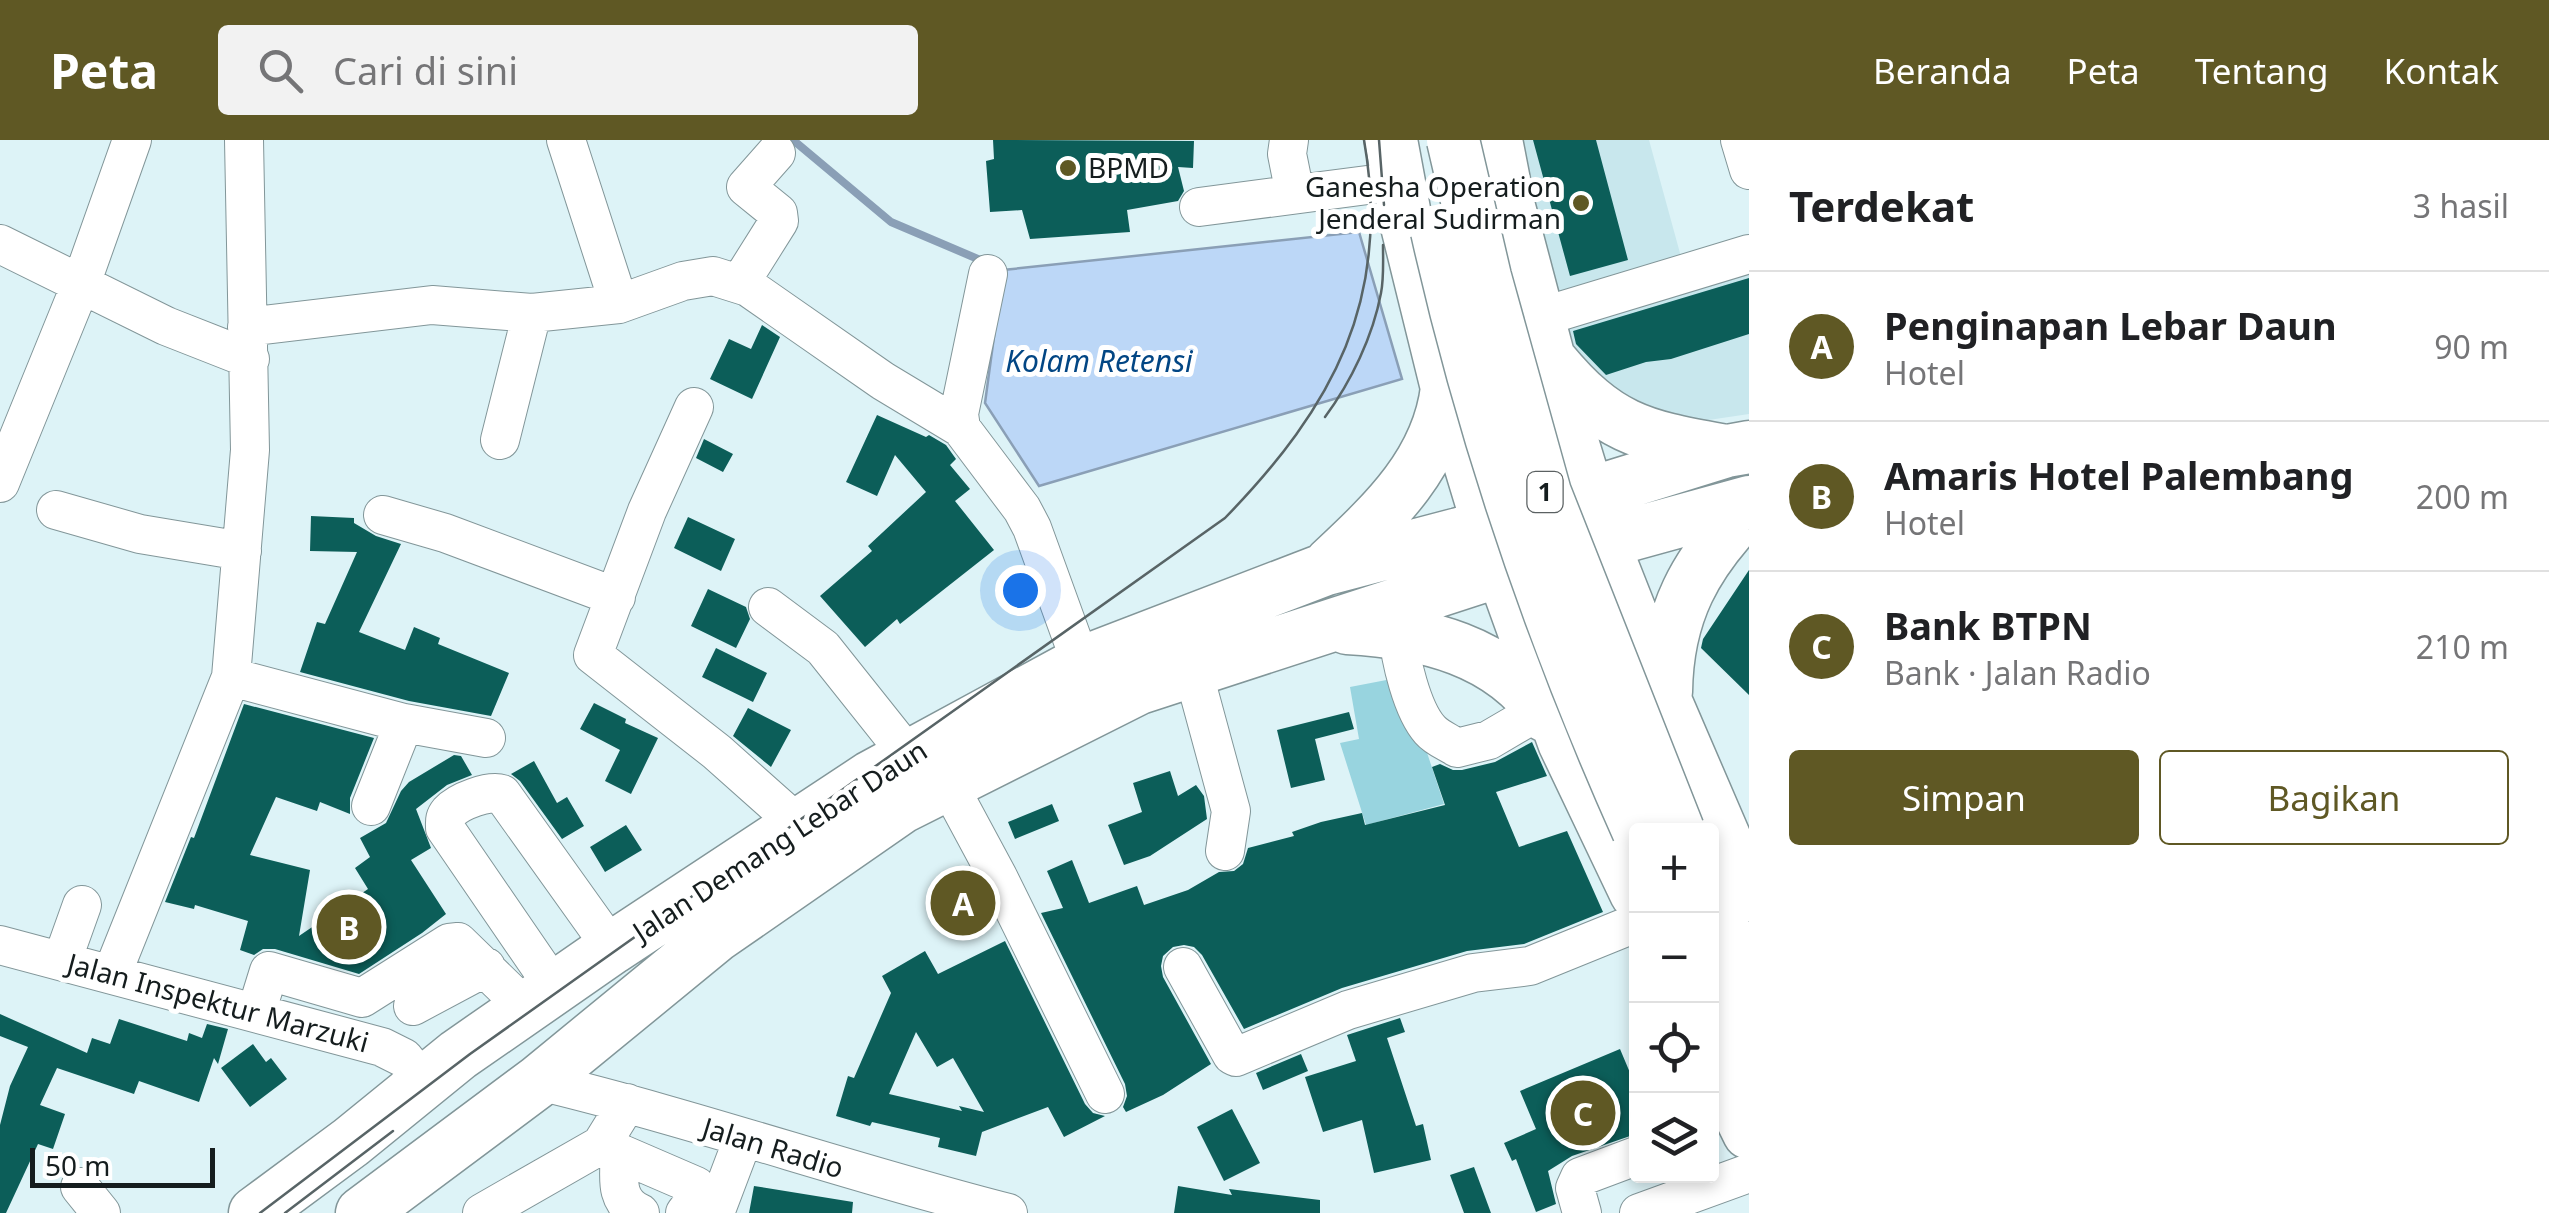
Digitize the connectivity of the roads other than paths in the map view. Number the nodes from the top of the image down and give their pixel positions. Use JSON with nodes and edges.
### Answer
{"nodes":[{"id":1,"x":132,"y":140,"type":"edge"},
{"id":2,"x":244,"y":140,"type":"edge"},
{"id":3,"x":566,"y":140,"type":"edge"},
{"id":4,"x":1288,"y":140,"type":"edge"},
{"id":5,"x":1453,"y":140,"type":"edge"},
{"id":6,"x":1496,"y":140,"type":"edge"},
{"id":7,"x":1740,"y":140,"type":"edge"},
{"id":8,"x":776,"y":153,"type":"dead end"},
{"id":9,"x":1749,"y":170,"type":"edge"},
{"id":10,"x":1403,"y":172,"type":"edge"},
{"id":11,"x":1295,"y":194,"type":"junction"},
{"id":12,"x":1199,"y":206,"type":"dead end"},
{"id":13,"x":1509,"y":206,"type":"junction"},
{"id":14,"x":0,"y":244,"type":"edge"},
{"id":15,"x":1749,"y":254,"type":"edge"},
{"id":16,"x":988,"y":274,"type":"dead end"},
{"id":17,"x":740,"y":282,"type":"junction"},
{"id":18,"x":81,"y":284,"type":"junction"},
{"id":19,"x":618,"y":304,"type":"junction"},
{"id":20,"x":532,"y":313,"type":"junction"},
{"id":21,"x":1546,"y":339,"type":"junction"},
{"id":22,"x":248,"y":343,"type":"junction"},
{"id":23,"x":1446,"y":388,"type":"junction"},
{"id":24,"x":694,"y":407,"type":"dead end"},
{"id":25,"x":961,"y":428,"type":"junction"},
{"id":26,"x":500,"y":440,"type":"dead end"},
{"id":27,"x":1738,"y":449,"type":"edge"},
{"id":28,"x":0,"y":483,"type":"edge"},
{"id":29,"x":1587,"y":494,"type":"junction"},
{"id":30,"x":1749,"y":505,"type":"edge"},
{"id":31,"x":56,"y":510,"type":"dead end"},
{"id":32,"x":382,"y":514,"type":"dead end"},
{"id":33,"x":1603,"y":543,"type":"junction"},
{"id":34,"x":1495,"y":548,"type":"junction"},
{"id":35,"x":242,"y":551,"type":"junction"},
{"id":36,"x":1326,"y":569,"type":"junction"},
{"id":37,"x":616,"y":596,"type":"junction"},
{"id":38,"x":768,"y":606,"type":"dead end"},
{"id":39,"x":1324,"y":627,"type":"junction"},
{"id":40,"x":1398,"y":632,"type":"junction"},
{"id":41,"x":1082,"y":663,"type":"junction"},
{"id":42,"x":1193,"y":671,"type":"junction"},
{"id":43,"x":231,"y":678,"type":"junction"},
{"id":44,"x":1666,"y":700,"type":"junction"},
{"id":45,"x":404,"y":723,"type":"junction"},
{"id":46,"x":1553,"y":726,"type":"junction"},
{"id":47,"x":486,"y":738,"type":"dead end"},
{"id":48,"x":928,"y":770,"type":"junction"},
{"id":49,"x":1696,"y":773,"type":"junction"},
{"id":50,"x":370,"y":806,"type":"dead end"},
{"id":51,"x":1619,"y":821,"type":"edge"},
{"id":52,"x":1675,"y":823,"type":"edge"},
{"id":53,"x":800,"y":826,"type":"junction"},
{"id":54,"x":1225,"y":850,"type":"dead end"},
{"id":55,"x":1629,"y":863,"type":"edge"},
{"id":56,"x":1749,"y":894,"type":"edge"},
{"id":57,"x":82,"y":905,"type":"dead end"},
{"id":58,"x":1716,"y":913,"type":"edge"},
{"id":59,"x":1629,"y":926,"type":"edge"},
{"id":60,"x":0,"y":945,"type":"edge"},
{"id":61,"x":612,"y":948,"type":"junction"},
{"id":62,"x":62,"y":962,"type":"junction"},
{"id":63,"x":486,"y":967,"type":"junction"},
{"id":64,"x":1183,"y":967,"type":"dead end"},
{"id":65,"x":112,"y":974,"type":"junction"},
{"id":66,"x":1749,"y":986,"type":"edge"},
{"id":67,"x":540,"y":998,"type":"junction"},
{"id":68,"x":1717,"y":1003,"type":"edge"},
{"id":69,"x":413,"y":1006,"type":"dead end"},
{"id":70,"x":256,"y":1013,"type":"junction"},
{"id":71,"x":1749,"y":1071,"type":"edge"},
{"id":72,"x":1719,"y":1072,"type":"edge"},
{"id":73,"x":423,"y":1082,"type":"junction"},
{"id":74,"x":539,"y":1082,"type":"junction"},
{"id":75,"x":1105,"y":1094,"type":"dead end"},
{"id":76,"x":627,"y":1102,"type":"junction"},
{"id":77,"x":1749,"y":1133,"type":"edge"},
{"id":78,"x":743,"y":1140,"type":"junction"},
{"id":79,"x":610,"y":1149,"type":"junction"},
{"id":80,"x":1629,"y":1159,"type":"edge"},
{"id":81,"x":1749,"y":1173,"type":"edge"},
{"id":82,"x":900,"y":1200,"type":"edge"},
{"id":83,"x":373,"y":1210,"type":"edge"},
{"id":84,"x":255,"y":1213,"type":"edge"},
{"id":85,"x":482,"y":1213,"type":"edge"},
{"id":86,"x":640,"y":1213,"type":"edge"},
{"id":87,"x":685,"y":1213,"type":"edge"},
{"id":88,"x":715,"y":1213,"type":"edge"},
{"id":89,"x":1008,"y":1213,"type":"edge"},
{"id":90,"x":1582,"y":1213,"type":"edge"},
{"id":91,"x":1639,"y":1213,"type":"edge"}],
"edges":[{"from":1,"to":18,"type":"street"},
{"from":2,"to":22,"type":"street"},
{"from":3,"to":19,"type":"street"},
{"from":4,"to":11,"type":"street"},
{"from":5,"to":52,"type":"highway","number":"1","bridge":true},
{"from":6,"to":13,"type":"highway"},
{"from":7,"to":9,"type":"street"},
{"from":8,"to":17,"type":"street"},
{"from":10,"to":11,"type":"street"},
{"from":10,"to":13,"type":"highway"},
{"from":10,"to":23,"type":"highway"},
{"from":10,"to":51,"type":"highway","number":"1","bridge":true},
{"from":11,"to":12,"type":"street"},
{"from":13,"to":21,"type":"highway"},
{"from":14,"to":18,"type":"street"},
{"from":15,"to":21,"type":"street"},
{"from":16,"to":25,"type":"street"},
{"from":17,"to":19,"type":"street"},
{"from":17,"to":25,"type":"street"},
{"from":18,"to":22,"type":"street"},
{"from":18,"to":28,"type":"street"},
{"from":19,"to":20,"type":"street"},
{"from":20,"to":22,"type":"street"},
{"from":20,"to":26,"type":"street"},
{"from":21,"to":27,"type":"highway"},
{"from":21,"to":29,"type":"highway"},
{"from":22,"to":35,"type":"street"},
{"from":23,"to":34,"type":"highway"},
{"from":23,"to":36,"type":"highway"},
{"from":24,"to":37,"type":"street"},
{"from":25,"to":41,"type":"street"},
{"from":27,"to":29,"type":"highway","name":"Jalan Demang Lebar Daun"},
{"from":29,"to":33,"type":"highway"},
{"from":29,"to":34,"type":"highway","name":"Jalan Demang Lebar Daun"},
{"from":30,"to":33,"type":"highway","name":"Jalan Demang Lebar Daun"},
{"from":30,"to":44,"type":"highway"},
{"from":31,"to":35,"type":"street"},
{"from":32,"to":37,"type":"street"},
{"from":33,"to":34,"type":"highway","name":"Jalan Demang Lebar Daun"},
{"from":33,"to":44,"type":"highway"},
{"from":34,"to":36,"type":"highway","name":"Jalan Demang Lebar Daun"},
{"from":34,"to":39,"type":"highway","name":"Jalan Demang Lebar Daun"},
{"from":34,"to":46,"type":"highway"},
{"from":35,"to":43,"type":"street"},
{"from":36,"to":41,"type":"highway","name":"Jalan Demang Lebar Daun"},
{"from":37,"to":53,"type":"street"},
{"from":38,"to":48,"type":"street"},
{"from":39,"to":40,"type":"highway"},
{"from":39,"to":42,"type":"highway","name":"Jalan Demang Lebar Daun"},
{"from":40,"to":46,"type":"highway"},
{"from":40,"to":46,"type":"street"},
{"from":41,"to":48,"type":"highway","name":"Jalan Demang Lebar Daun"},
{"from":42,"to":48,"type":"highway","name":"Jalan Demang Lebar Daun"},
{"from":42,"to":54,"type":"street"},
{"from":43,"to":45,"type":"street"},
{"from":43,"to":65,"type":"street"},
{"from":44,"to":49,"type":"highway"},
{"from":45,"to":47,"type":"street"},
{"from":45,"to":50,"type":"street"},
{"from":46,"to":51,"type":"highway"},
{"from":48,"to":53,"type":"highway","name":"Jalan Demang Lebar Daun"},
{"from":48,"to":74,"type":"highway","name":"Jalan Demang Lebar Daun"},
{"from":48,"to":75,"type":"street"},
{"from":49,"to":51,"type":"highway"},
{"from":49,"to":56,"type":"highway"},
{"from":51,"to":55,"type":"highway"},
{"from":53,"to":61,"type":"highway","name":"Jalan Demang Lebar Daun"},
{"from":57,"to":62,"type":"street"},
{"from":58,"to":66,"type":"highway"},
{"from":59,"to":64,"type":"street"},
{"from":60,"to":62,"type":"street","name":"Jalan Inspektur Marzuki"},
{"from":61,"to":67,"type":"highway","name":"Jalan Demang Lebar Daun"},
{"from":61,"to":67,"type":"street"},
{"from":62,"to":65,"type":"street","name":"Jalan Inspektur Marzuki"},
{"from":63,"to":67,"type":"street"},
{"from":63,"to":69,"type":"street"},
{"from":63,"to":70,"type":"street"},
{"from":65,"to":70,"type":"street","name":"Jalan Inspektur Marzuki"},
{"from":67,"to":73,"type":"highway","name":"Jalan Demang Lebar Daun"},
{"from":68,"to":71,"type":"highway"},
{"from":70,"to":73,"type":"street","name":"Jalan Inspektur Marzuki"},
{"from":72,"to":77,"type":"highway"},
{"from":73,"to":84,"type":"highway","name":"Jalan Demang Lebar Daun"},
{"from":74,"to":76,"type":"street","name":"Jalan Radio"},
{"from":74,"to":83,"type":"highway","name":"Jalan Demang Lebar Daun"},
{"from":76,"to":78,"type":"street","name":"Jalan Radio"},
{"from":76,"to":79,"type":"street"},
{"from":78,"to":82,"type":"street","name":"Jalan Radio"},
{"from":78,"to":88,"type":"street"},
{"from":79,"to":85,"type":"street"},
{"from":79,"to":86,"type":"street"},
{"from":79,"to":87,"type":"street"},
{"from":80,"to":90,"type":"street"},
{"from":81,"to":91,"type":"street"},
{"from":82,"to":89,"type":"street","name":"Jalan Radio"}]}
